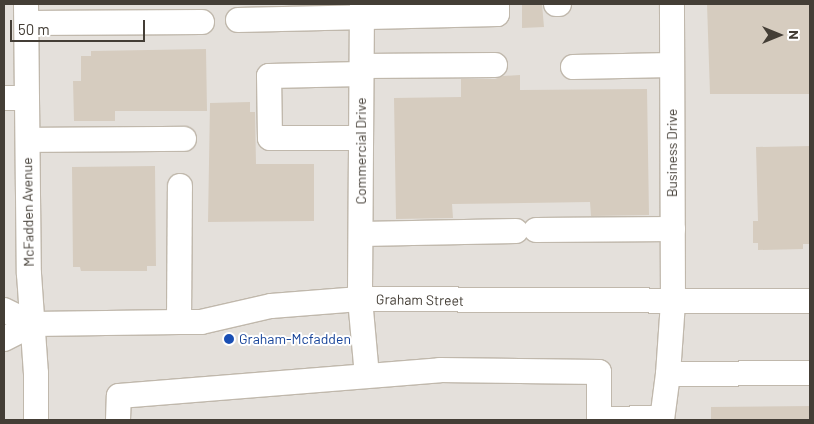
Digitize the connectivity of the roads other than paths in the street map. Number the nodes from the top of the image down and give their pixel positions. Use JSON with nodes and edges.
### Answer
{"nodes":[{"id":1,"x":497,"y":4,"type":"edge"},
{"id":2,"x":672,"y":4,"type":"edge"},
{"id":3,"x":362,"y":11,"type":"edge"},
{"id":4,"x":27,"y":14,"type":"edge"},
{"id":5,"x":238,"y":20,"type":"dead end"},
{"id":6,"x":202,"y":22,"type":"dead end"},
{"id":7,"x":496,"y":66,"type":"dead end"},
{"id":8,"x":672,"y":66,"type":"junction"},
{"id":9,"x":573,"y":67,"type":"dead end"},
{"id":10,"x":362,"y":70,"type":"junction"},
{"id":11,"x":4,"y":98,"type":"edge"},
{"id":12,"x":27,"y":98,"type":"junction"},
{"id":13,"x":361,"y":138,"type":"junction"},
{"id":14,"x":184,"y":139,"type":"dead end"},
{"id":15,"x":28,"y":140,"type":"junction"},
{"id":16,"x":180,"y":186,"type":"dead end"},
{"id":17,"x":673,"y":229,"type":"junction"},
{"id":18,"x":361,"y":234,"type":"junction"},
{"id":19,"x":360,"y":299,"type":"junction"},
{"id":20,"x":810,"y":301,"type":"edge"},
{"id":21,"x":673,"y":302,"type":"junction"},
{"id":22,"x":4,"y":310,"type":"edge"},
{"id":23,"x":179,"y":322,"type":"junction"},
{"id":24,"x":33,"y":324,"type":"junction"},
{"id":25,"x":4,"y":339,"type":"edge"},
{"id":26,"x":810,"y":373,"type":"edge"},
{"id":27,"x":668,"y":374,"type":"junction"},
{"id":28,"x":367,"y":376,"type":"junction"},
{"id":29,"x":662,"y":419,"type":"edge"},
{"id":30,"x":36,"y":420,"type":"edge"},
{"id":31,"x":118,"y":420,"type":"edge"},
{"id":32,"x":599,"y":420,"type":"edge"}],
"edges":[{"from":1,"to":3,"type":"street"},
{"from":2,"to":8,"type":"street","name":"Business Drive"},
{"from":3,"to":5,"type":"street"},
{"from":3,"to":10,"type":"street","name":"Commercial Drive"},
{"from":4,"to":6,"type":"street"},
{"from":4,"to":12,"type":"street","name":"McFadden Avenue"},
{"from":7,"to":10,"type":"street"},
{"from":8,"to":9,"type":"street"},
{"from":8,"to":17,"type":"street","name":"Business Drive"},
{"from":10,"to":13,"type":"street","name":"Commercial Drive"},
{"from":10,"to":13,"type":"street"},
{"from":11,"to":12,"type":"street"},
{"from":12,"to":15,"type":"street","name":"McFadden Avenue"},
{"from":13,"to":18,"type":"street","name":"Commercial Drive"},
{"from":14,"to":15,"type":"street"},
{"from":15,"to":24,"type":"street","name":"McFadden Avenue"},
{"from":16,"to":23,"type":"street"},
{"from":17,"to":18,"type":"street"},
{"from":17,"to":21,"type":"street","name":"Business Drive"},
{"from":18,"to":19,"type":"street","name":"Commercial Drive"},
{"from":19,"to":21,"type":"street","name":"Graham Street"},
{"from":19,"to":23,"type":"street","name":"Graham Street"},
{"from":19,"to":28,"type":"street","name":"Commercial Drive"},
{"from":20,"to":21,"type":"street","name":"Graham Street"},
{"from":21,"to":27,"type":"street","name":"Business Drive"},
{"from":22,"to":24,"type":"street","name":"Graham Street"},
{"from":23,"to":24,"type":"street","name":"Graham Street"},
{"from":24,"to":25,"type":"street","name":"Graham Street"},
{"from":24,"to":30,"type":"street","name":"McFadden Avenue"},
{"from":26,"to":27,"type":"street"},
{"from":27,"to":29,"type":"street","name":"Business Drive"},
{"from":28,"to":31,"type":"street"},
{"from":28,"to":32,"type":"street"},
{"from":29,"to":32,"type":"street"}]}
